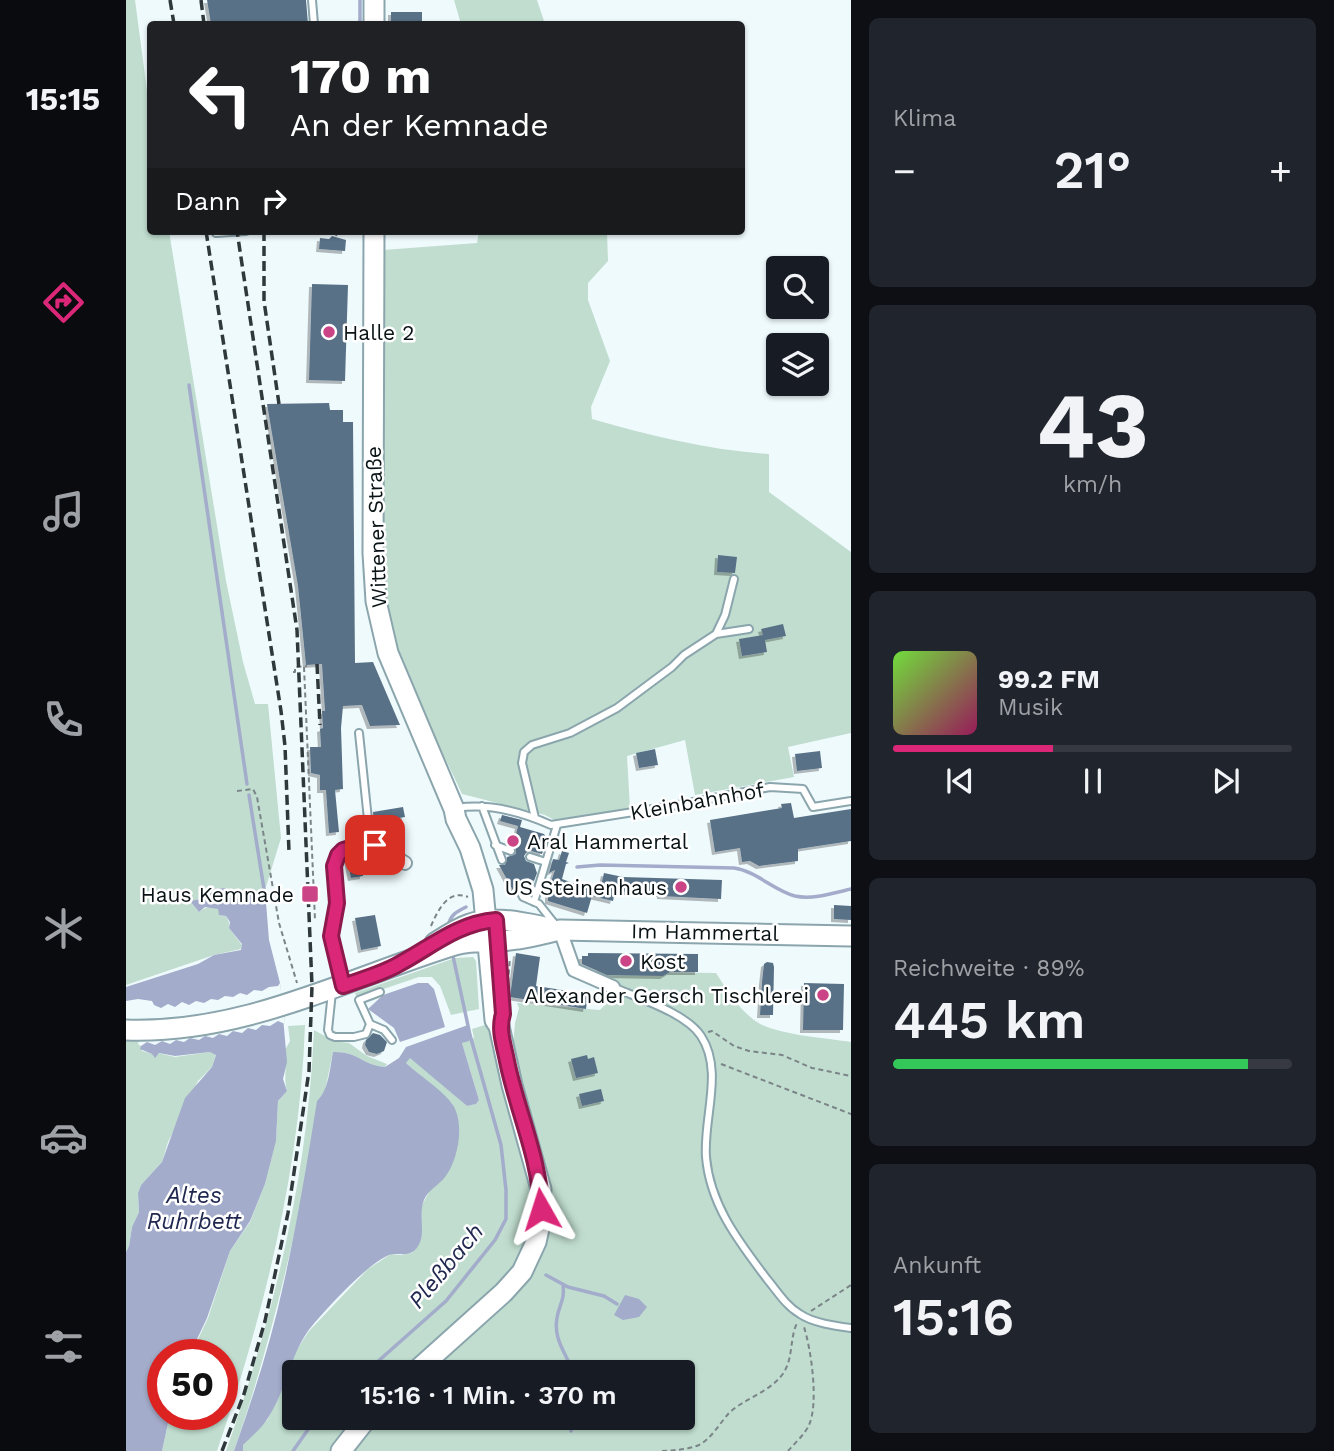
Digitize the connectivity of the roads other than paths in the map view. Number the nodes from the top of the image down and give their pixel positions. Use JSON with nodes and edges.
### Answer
{"nodes":[{"id":1,"x":312,"y":0,"type":"edge"},
{"id":2,"x":374,"y":0,"type":"edge"},
{"id":3,"x":314,"y":21,"type":"edge"},
{"id":4,"x":374,"y":21,"type":"edge"},
{"id":5,"x":374,"y":235,"type":"edge"},
{"id":6,"x":734,"y":579,"type":"dead end"},
{"id":7,"x":749,"y":629,"type":"dead end"},
{"id":8,"x":716,"y":634,"type":"junction"},
{"id":9,"x":359,"y":733,"type":"dead end"},
{"id":10,"x":851,"y":801,"type":"edge"},
{"id":11,"x":482,"y":806,"type":"junction"},
{"id":12,"x":454,"y":808,"type":"junction"},
{"id":13,"x":535,"y":818,"type":"junction"},
{"id":14,"x":557,"y":825,"type":"junction"},
{"id":15,"x":366,"y":843,"type":"junction"},
{"id":16,"x":495,"y":845,"type":"junction"},
{"id":17,"x":509,"y":851,"type":"dead end"},
{"id":18,"x":530,"y":857,"type":"dead end"},
{"id":19,"x":502,"y":860,"type":"dead end"},
{"id":20,"x":546,"y":862,"type":"junction"},
{"id":21,"x":405,"y":863,"type":"dead end"},
{"id":22,"x":529,"y":884,"type":"dead end"},
{"id":23,"x":519,"y":889,"type":"dead end"},
{"id":24,"x":536,"y":900,"type":"junction"},
{"id":25,"x":491,"y":921,"type":"junction"},
{"id":26,"x":560,"y":930,"type":"junction"},
{"id":27,"x":851,"y":936,"type":"edge"},
{"id":28,"x":499,"y":945,"type":"junction"},
{"id":29,"x":398,"y":965,"type":"junction"},
{"id":30,"x":613,"y":987,"type":"joint"},
{"id":31,"x":338,"y":988,"type":"junction"},
{"id":32,"x":380,"y":992,"type":"dead end"},
{"id":33,"x":370,"y":1024,"type":"junction"},
{"id":34,"x":126,"y":1030,"type":"edge"},
{"id":35,"x":392,"y":1040,"type":"dead end"},
{"id":36,"x":851,"y":1328,"type":"edge"},
{"id":37,"x":428,"y":1360,"type":"edge"},
{"id":38,"x":358,"y":1430,"type":"edge"},
{"id":39,"x":341,"y":1451,"type":"edge"}],
"edges":[{"from":1,"to":3,"type":"lane"},
{"from":2,"to":4,"type":"main road"},
{"from":5,"to":12,"type":"main road","name":"Wittener Straße"},
{"from":6,"to":8,"type":"lane"},
{"from":7,"to":8,"type":"lane"},
{"from":8,"to":13,"type":"lane"},
{"from":9,"to":15,"type":"lane"},
{"from":10,"to":14,"type":"lane","name":"Kleinbahnhof"},
{"from":11,"to":12,"type":"lane","name":"Kleinbahnhof"},
{"from":11,"to":13,"type":"lane","name":"Kleinbahnhof"},
{"from":11,"to":16,"type":"lane"},
{"from":12,"to":25,"type":"main road","name":"Wittener Straße"},
{"from":13,"to":14,"type":"lane","name":"Kleinbahnhof"},
{"from":14,"to":20,"type":"lane"},
{"from":15,"to":21,"type":"street"},
{"from":15,"to":31,"type":"street"},
{"from":16,"to":17,"type":"lane"},
{"from":16,"to":19,"type":"lane"},
{"from":18,"to":20,"type":"lane"},
{"from":20,"to":24,"type":"lane"},
{"from":22,"to":24,"type":"lane"},
{"from":23,"to":24,"type":"lane"},
{"from":24,"to":26,"type":"lane"},
{"from":25,"to":26,"type":"main road","name":"Im Hammertal"},
{"from":25,"to":28,"type":"main road","name":"Wittener Straße"},
{"from":25,"to":29,"type":"main road"},
{"from":26,"to":27,"type":"main road","name":"Im Hammertal"},
{"from":26,"to":28,"type":"main road","name":"Im Hammertal"},
{"from":26,"to":30,"type":"street"},
{"from":28,"to":29,"type":"main road","name":"Im Hammertal"},
{"from":28,"to":37,"type":"main road","name":"Wittener Straße"},
{"from":29,"to":31,"type":"main road"},
{"from":30,"to":36,"type":"lane"},
{"from":31,"to":33,"type":"lane"},
{"from":31,"to":34,"type":"main road"},
{"from":32,"to":33,"type":"lane"},
{"from":33,"to":35,"type":"lane"},
{"from":38,"to":39,"type":"main road"}]}
